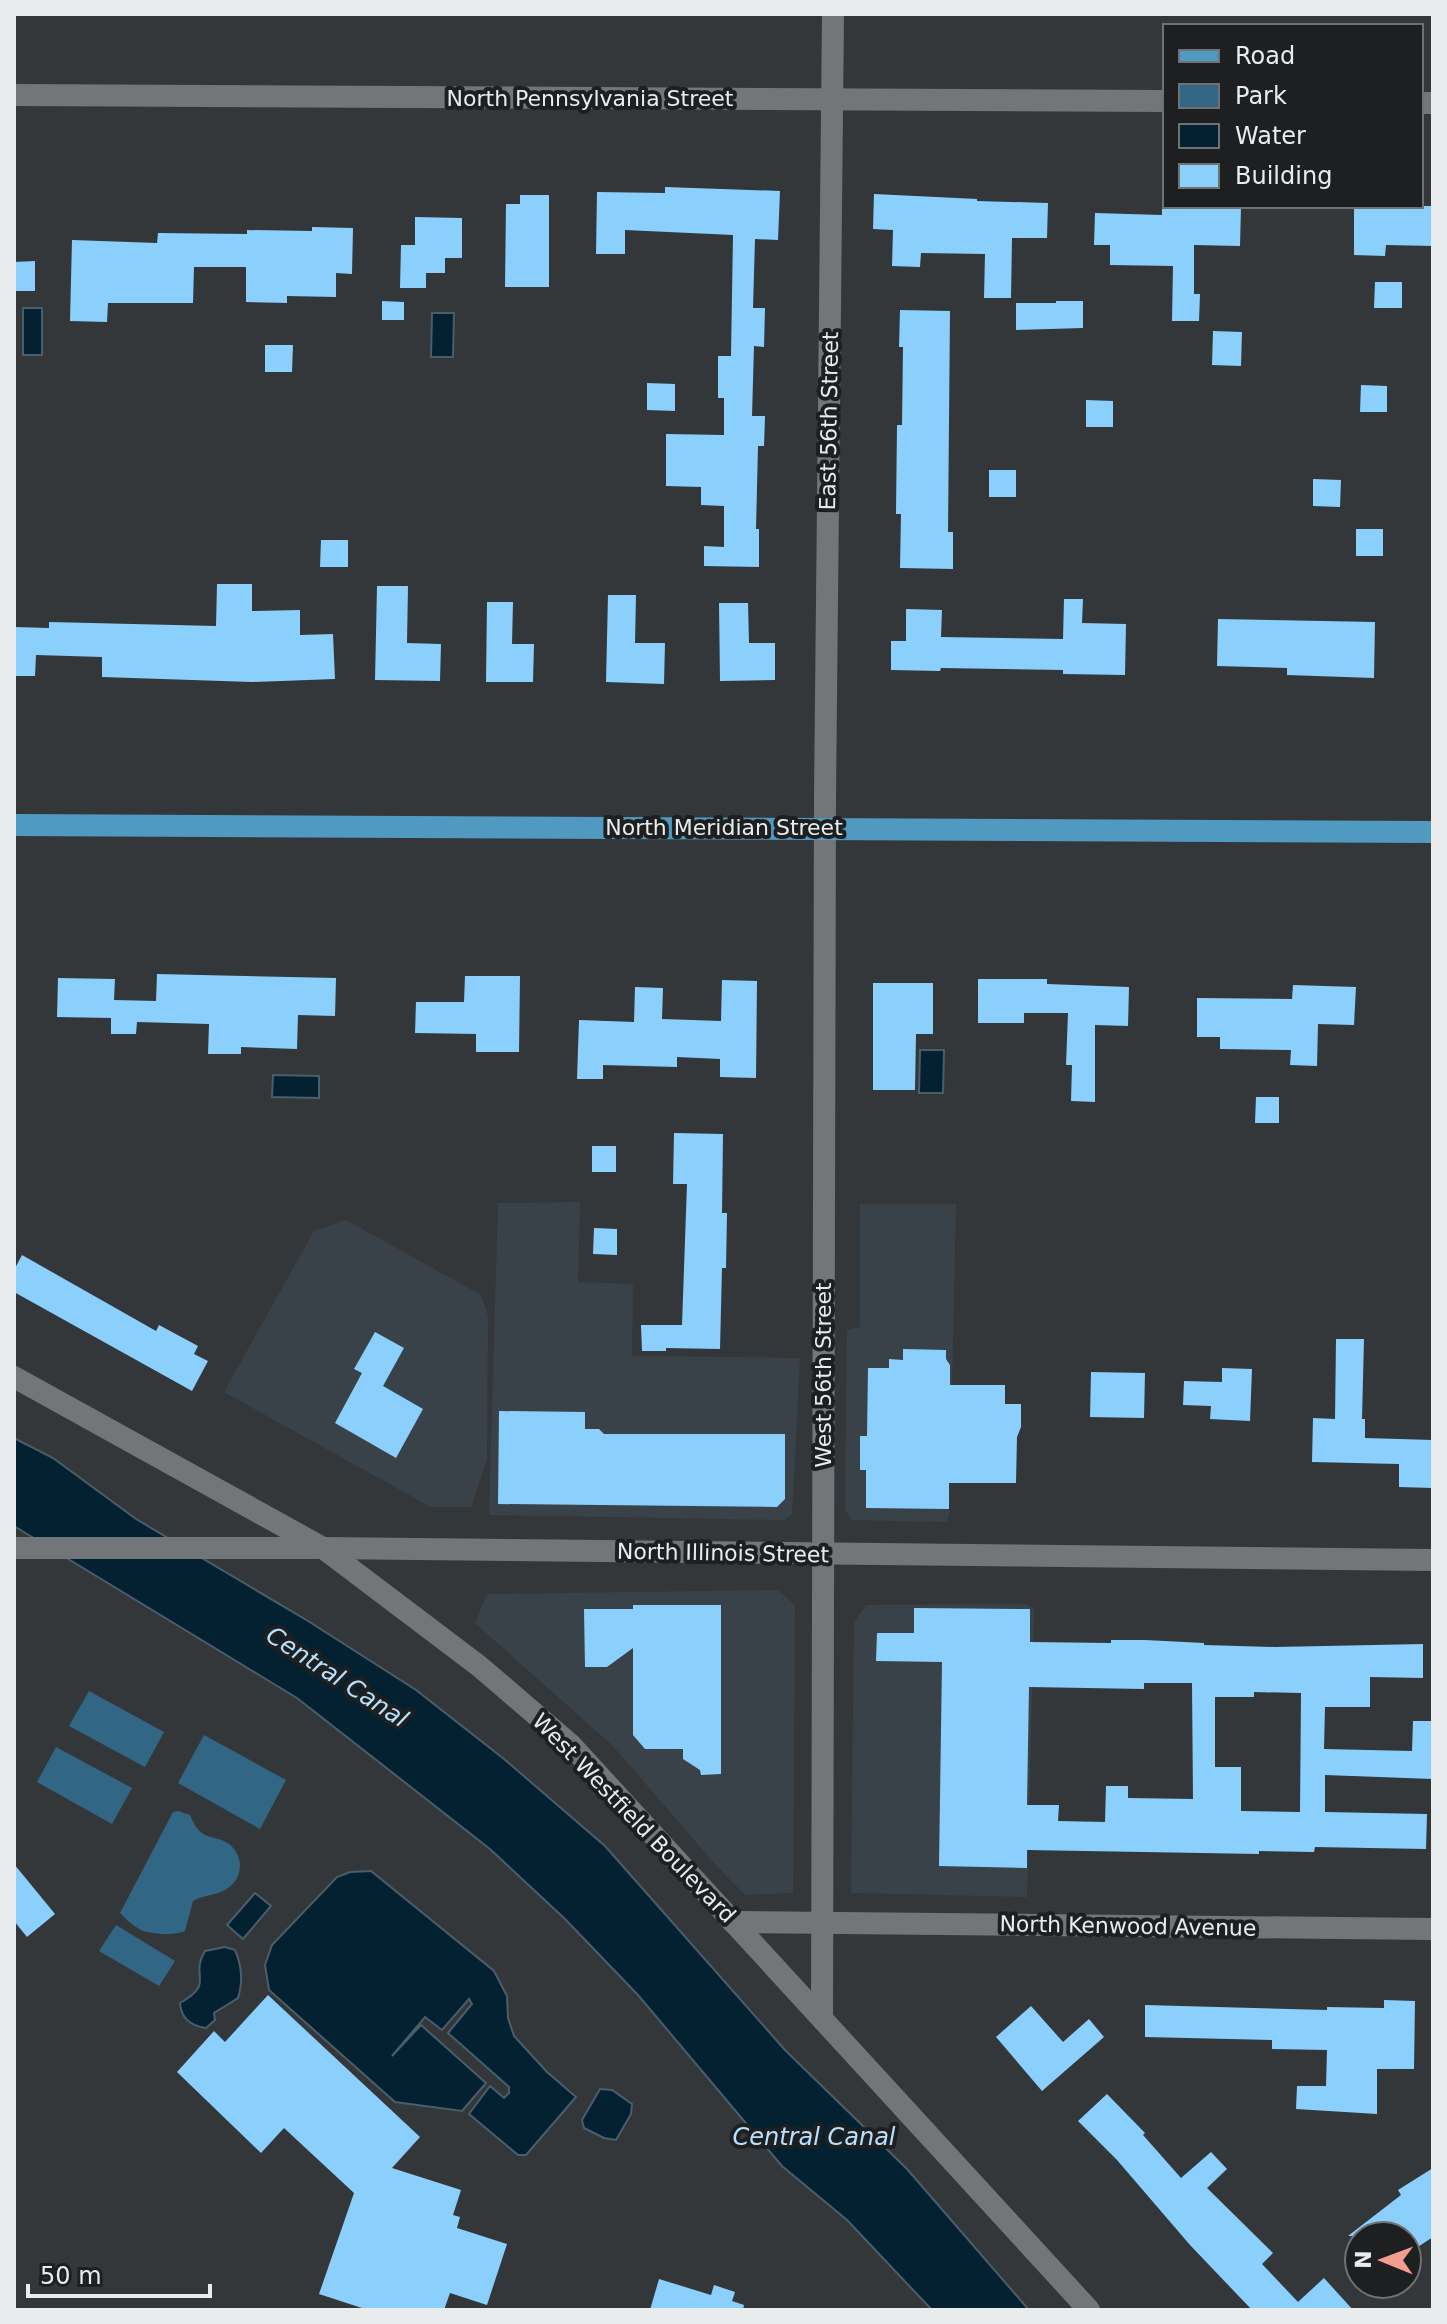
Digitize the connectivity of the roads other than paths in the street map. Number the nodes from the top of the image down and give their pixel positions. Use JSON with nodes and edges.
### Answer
{"nodes":[{"id":1,"x":833,"y":14,"type":"edge"},
{"id":2,"x":14,"y":95,"type":"edge"},
{"id":3,"x":832,"y":99,"type":"junction"},
{"id":4,"x":1163,"y":101,"type":"edge"},
{"id":5,"x":14,"y":825,"type":"edge"},
{"id":6,"x":825,"y":828,"type":"junction"},
{"id":7,"x":1433,"y":832,"type":"edge"},
{"id":8,"x":14,"y":1377,"type":"edge"},
{"id":9,"x":14,"y":1548,"type":"edge"},
{"id":10,"x":323,"y":1548,"type":"junction"},
{"id":11,"x":822,"y":1554,"type":"junction"},
{"id":12,"x":1433,"y":1560,"type":"edge"},
{"id":13,"x":733,"y":1922,"type":"junction"},
{"id":14,"x":823,"y":1923,"type":"junction"},
{"id":15,"x":1433,"y":1929,"type":"edge"},
{"id":16,"x":822,"y":2018,"type":"junction"},
{"id":17,"x":1089,"y":2310,"type":"edge"}],
"edges":[{"from":1,"to":3,"type":"street","name":"East 56th Street"},
{"from":2,"to":3,"type":"street","name":"North Pennsylvania Street"},
{"from":3,"to":4,"type":"street","name":"North Pennsylvania Street"},
{"from":3,"to":6,"type":"street","name":"East 56th Street"},
{"from":5,"to":6,"type":"main road","name":"North Meridian Street"},
{"from":6,"to":7,"type":"main road","name":"North Meridian Street"},
{"from":6,"to":11,"type":"street","name":"West 56th Street"},
{"from":8,"to":10,"type":"street","name":"West Westfield Boulevard"},
{"from":9,"to":10,"type":"street","name":"North Illinois Street"},
{"from":10,"to":11,"type":"street","name":"North Illinois Street"},
{"from":10,"to":13,"type":"street","name":"West Westfield Boulevard"},
{"from":11,"to":12,"type":"street","name":"North Illinois Street"},
{"from":11,"to":14,"type":"street","name":"West 56th Street"},
{"from":13,"to":14,"type":"street","name":"North Kenwood Avenue"},
{"from":13,"to":16,"type":"street","name":"West Westfield Boulevard"},
{"from":14,"to":15,"type":"street","name":"North Kenwood Avenue"},
{"from":14,"to":16,"type":"street"},
{"from":16,"to":17,"type":"street","name":"West Westfield Boulevard"}]}
